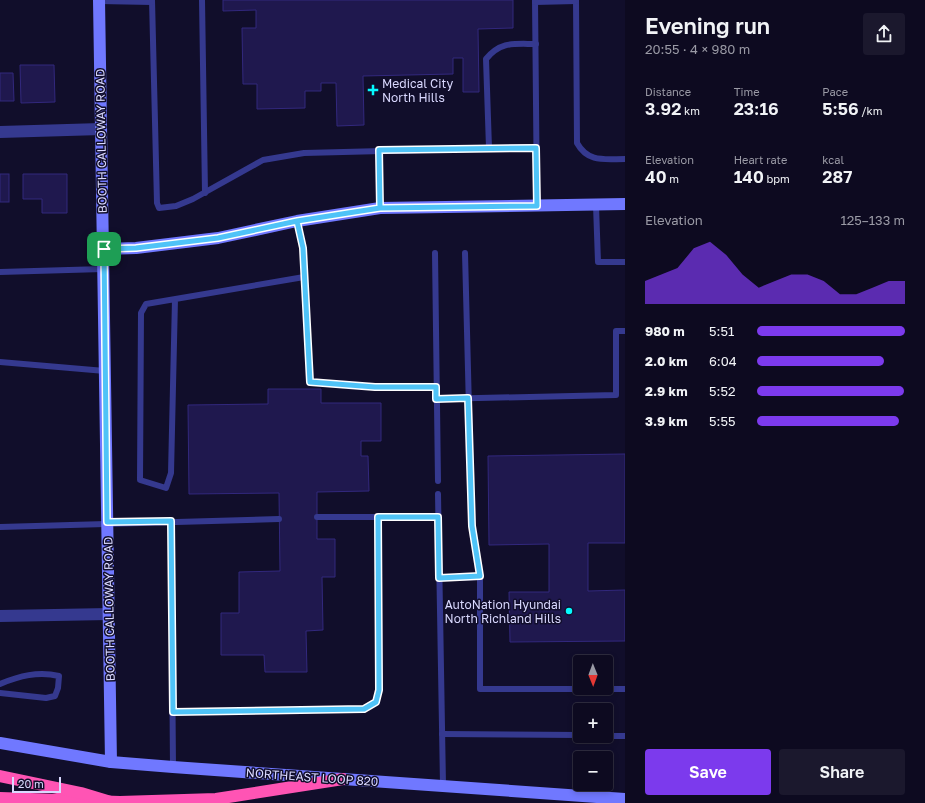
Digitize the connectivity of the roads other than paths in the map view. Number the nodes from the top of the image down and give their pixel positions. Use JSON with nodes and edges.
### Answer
{"nodes":[{"id":1,"x":202,"y":0,"type":"edge"},
{"id":2,"x":99,"y":1,"type":"edge"},
{"id":3,"x":152,"y":1,"type":"edge"},
{"id":4,"x":535,"y":1,"type":"edge"},
{"id":5,"x":576,"y":1,"type":"edge"},
{"id":6,"x":536,"y":44,"type":"junction"},
{"id":7,"x":101,"y":130,"type":"junction"},
{"id":8,"x":0,"y":132,"type":"edge"},
{"id":9,"x":489,"y":148,"type":"junction"},
{"id":10,"x":536,"y":148,"type":"junction"},
{"id":11,"x":379,"y":150,"type":"junction"},
{"id":12,"x":625,"y":159,"type":"edge"},
{"id":13,"x":205,"y":193,"type":"junction"},
{"id":14,"x":625,"y":204,"type":"edge"},
{"id":15,"x":596,"y":205,"type":"junction"},
{"id":16,"x":537,"y":206,"type":"junction"},
{"id":17,"x":380,"y":208,"type":"junction"},
{"id":18,"x":297,"y":221,"type":"junction"},
{"id":19,"x":104,"y":249,"type":"junction"},
{"id":20,"x":435,"y":253,"type":"dead end"},
{"id":21,"x":466,"y":253,"type":"dead end"},
{"id":22,"x":625,"y":262,"type":"edge"},
{"id":23,"x":103,"y":269,"type":"junction"},
{"id":24,"x":0,"y":272,"type":"edge"},
{"id":25,"x":304,"y":277,"type":"junction"},
{"id":26,"x":175,"y":299,"type":"junction"},
{"id":27,"x":625,"y":331,"type":"edge"},
{"id":28,"x":0,"y":362,"type":"edge"},
{"id":29,"x":105,"y":372,"type":"junction"},
{"id":30,"x":436,"y":387,"type":"junction"},
{"id":31,"x":468,"y":398,"type":"junction"},
{"id":32,"x":436,"y":399,"type":"junction"},
{"id":33,"x":438,"y":481,"type":"dead end"},
{"id":34,"x":438,"y":494,"type":"dead end"},
{"id":35,"x":317,"y":517,"type":"dead end"},
{"id":36,"x":378,"y":517,"type":"junction"},
{"id":37,"x":438,"y":517,"type":"junction"},
{"id":38,"x":279,"y":519,"type":"dead end"},
{"id":39,"x":171,"y":521,"type":"junction"},
{"id":40,"x":107,"y":522,"type":"junction"},
{"id":41,"x":0,"y":526,"type":"edge"},
{"id":42,"x":480,"y":576,"type":"junction"},
{"id":43,"x":439,"y":578,"type":"junction"},
{"id":44,"x":109,"y":614,"type":"junction"},
{"id":45,"x":0,"y":616,"type":"edge"},
{"id":46,"x":0,"y":684,"type":"edge"},
{"id":47,"x":625,"y":689,"type":"edge"},
{"id":48,"x":0,"y":693,"type":"edge"},
{"id":49,"x":173,"y":712,"type":"junction"},
{"id":50,"x":442,"y":734,"type":"junction"},
{"id":51,"x":573,"y":735,"type":"edge"},
{"id":52,"x":613,"y":736,"type":"edge"},
{"id":53,"x":625,"y":736,"type":"edge"},
{"id":54,"x":0,"y":743,"type":"edge"},
{"id":55,"x":111,"y":762,"type":"junction"},
{"id":56,"x":173,"y":767,"type":"junction"},
{"id":57,"x":0,"y":776,"type":"edge"},
{"id":58,"x":343,"y":780,"type":"junction"},
{"id":59,"x":443,"y":785,"type":"junction"},
{"id":60,"x":0,"y":798,"type":"edge"},
{"id":61,"x":625,"y":799,"type":"edge"},
{"id":62,"x":114,"y":803,"type":"edge"}],
"edges":[{"from":1,"to":13,"type":"lane"},
{"from":2,"to":3,"type":"lane"},
{"from":2,"to":7,"type":"street","name":"BOOTH CALLOWAY ROAD"},
{"from":3,"to":13,"type":"lane"},
{"from":4,"to":5,"type":"lane"},
{"from":4,"to":6,"type":"lane"},
{"from":5,"to":12,"type":"lane"},
{"from":6,"to":9,"type":"lane"},
{"from":6,"to":10,"type":"lane"},
{"from":7,"to":8,"type":"street"},
{"from":7,"to":19,"type":"street","name":"BOOTH CALLOWAY ROAD"},
{"from":9,"to":10,"type":"lane"},
{"from":9,"to":11,"type":"lane"},
{"from":10,"to":16,"type":"lane"},
{"from":11,"to":13,"type":"lane"},
{"from":11,"to":17,"type":"lane"},
{"from":14,"to":15,"type":"street"},
{"from":15,"to":16,"type":"street"},
{"from":15,"to":22,"type":"lane"},
{"from":16,"to":17,"type":"street"},
{"from":17,"to":18,"type":"street"},
{"from":18,"to":19,"type":"street"},
{"from":18,"to":25,"type":"lane"},
{"from":19,"to":23,"type":"street","name":"BOOTH CALLOWAY ROAD"},
{"from":20,"to":30,"type":"lane"},
{"from":21,"to":31,"type":"lane"},
{"from":23,"to":24,"type":"lane"},
{"from":23,"to":29,"type":"street","name":"BOOTH CALLOWAY ROAD"},
{"from":25,"to":26,"type":"lane"},
{"from":25,"to":30,"type":"lane"},
{"from":26,"to":26,"type":"lane"},
{"from":27,"to":31,"type":"lane"},
{"from":28,"to":29,"type":"lane"},
{"from":29,"to":40,"type":"street","name":"BOOTH CALLOWAY ROAD"},
{"from":30,"to":32,"type":"lane"},
{"from":31,"to":32,"type":"lane"},
{"from":31,"to":42,"type":"lane"},
{"from":32,"to":33,"type":"lane"},
{"from":34,"to":37,"type":"lane"},
{"from":35,"to":36,"type":"lane"},
{"from":36,"to":37,"type":"lane"},
{"from":36,"to":49,"type":"lane"},
{"from":37,"to":43,"type":"lane"},
{"from":38,"to":39,"type":"lane"},
{"from":39,"to":40,"type":"lane"},
{"from":39,"to":49,"type":"lane"},
{"from":40,"to":41,"type":"lane"},
{"from":40,"to":44,"type":"street","name":"BOOTH CALLOWAY ROAD"},
{"from":42,"to":43,"type":"lane"},
{"from":42,"to":47,"type":"lane"},
{"from":43,"to":50,"type":"lane"},
{"from":44,"to":45,"type":"street"},
{"from":44,"to":55,"type":"street","name":"BOOTH CALLOWAY ROAD"},
{"from":46,"to":48,"type":"lane"},
{"from":49,"to":56,"type":"lane"},
{"from":50,"to":51,"type":"lane"},
{"from":50,"to":59,"type":"lane"},
{"from":52,"to":53,"type":"lane"},
{"from":54,"to":55,"type":"street","name":"NORTHEAST LOOP 820"},
{"from":55,"to":56,"type":"street","name":"NORTHEAST LOOP 820"},
{"from":56,"to":58,"type":"street","name":"NORTHEAST LOOP 820"},
{"from":57,"to":62,"type":"highway","bridge":true},
{"from":58,"to":59,"type":"street","name":"NORTHEAST LOOP 820"},
{"from":58,"to":60,"type":"highway"},
{"from":59,"to":61,"type":"street","name":"NORTHEAST LOOP 820"}]}
